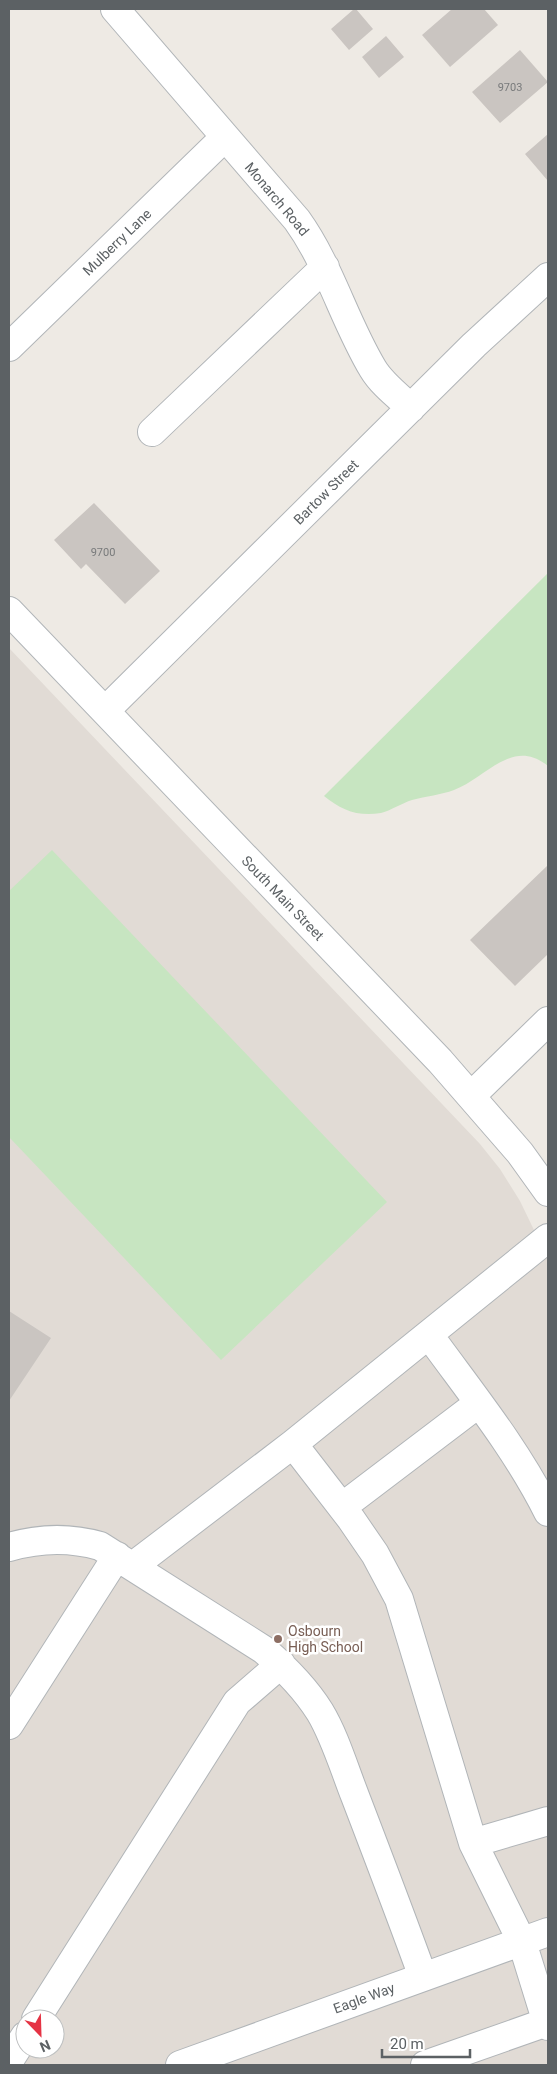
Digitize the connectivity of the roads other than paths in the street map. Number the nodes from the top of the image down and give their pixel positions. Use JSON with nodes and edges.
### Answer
{"nodes":[{"id":1,"x":115,"y":9,"type":"edge"},
{"id":2,"x":225,"y":137,"type":"junction"},
{"id":3,"x":325,"y":267,"type":"junction"},
{"id":4,"x":548,"y":277,"type":"edge"},
{"id":5,"x":10,"y":344,"type":"edge"},
{"id":6,"x":410,"y":408,"type":"junction"},
{"id":7,"x":152,"y":432,"type":"dead end"},
{"id":8,"x":9,"y":611,"type":"edge"},
{"id":9,"x":106,"y":710,"type":"junction"},
{"id":10,"x":548,"y":1021,"type":"edge"},
{"id":11,"x":472,"y":1096,"type":"junction"},
{"id":12,"x":548,"y":1192,"type":"edge"},
{"id":13,"x":548,"y":1238,"type":"edge"},
{"id":14,"x":429,"y":1335,"type":"junction"},
{"id":15,"x":479,"y":1403,"type":"junction"},
{"id":16,"x":293,"y":1444,"type":"junction"},
{"id":17,"x":342,"y":1507,"type":"junction"},
{"id":18,"x":548,"y":1512,"type":"edge"},
{"id":19,"x":9,"y":1547,"type":"edge"},
{"id":20,"x":125,"y":1561,"type":"junction"},
{"id":21,"x":281,"y":1664,"type":"junction"},
{"id":22,"x":9,"y":1725,"type":"edge"},
{"id":23,"x":548,"y":1821,"type":"edge"},
{"id":24,"x":473,"y":1843,"type":"junction"},
{"id":25,"x":548,"y":1932,"type":"edge"},
{"id":26,"x":522,"y":1942,"type":"junction"},
{"id":27,"x":422,"y":1976,"type":"junction"},
{"id":28,"x":42,"y":2009,"type":"edge"},
{"id":29,"x":548,"y":2024,"type":"edge"},
{"id":30,"x":180,"y":2065,"type":"edge"},
{"id":31,"x":425,"y":2065,"type":"edge"}],
"edges":[{"from":1,"to":2,"type":"street","name":"Monarch Road"},
{"from":2,"to":3,"type":"street","name":"Monarch Road"},
{"from":2,"to":5,"type":"street","name":"Mulberry Lane"},
{"from":3,"to":6,"type":"street","name":"Monarch Road"},
{"from":3,"to":7,"type":"street"},
{"from":4,"to":6,"type":"street","name":"Bartow Street"},
{"from":6,"to":9,"type":"street","name":"Bartow Street"},
{"from":8,"to":9,"type":"street","name":"South Main Street"},
{"from":9,"to":11,"type":"street","name":"South Main Street"},
{"from":10,"to":11,"type":"street"},
{"from":11,"to":12,"type":"street","name":"South Main Street"},
{"from":13,"to":14,"type":"street"},
{"from":14,"to":15,"type":"street"},
{"from":14,"to":16,"type":"street"},
{"from":15,"to":17,"type":"street"},
{"from":15,"to":18,"type":"street"},
{"from":16,"to":17,"type":"street"},
{"from":16,"to":20,"type":"street"},
{"from":17,"to":24,"type":"street"},
{"from":19,"to":20,"type":"street"},
{"from":20,"to":21,"type":"street"},
{"from":20,"to":22,"type":"street"},
{"from":21,"to":27,"type":"street"},
{"from":21,"to":28,"type":"street"},
{"from":23,"to":24,"type":"street"},
{"from":24,"to":26,"type":"street"},
{"from":25,"to":26,"type":"street","name":"Eagle Way"},
{"from":26,"to":27,"type":"street","name":"Eagle Way"},
{"from":26,"to":29,"type":"street"},
{"from":27,"to":30,"type":"street","name":"Eagle Way"},
{"from":29,"to":31,"type":"street"}]}
